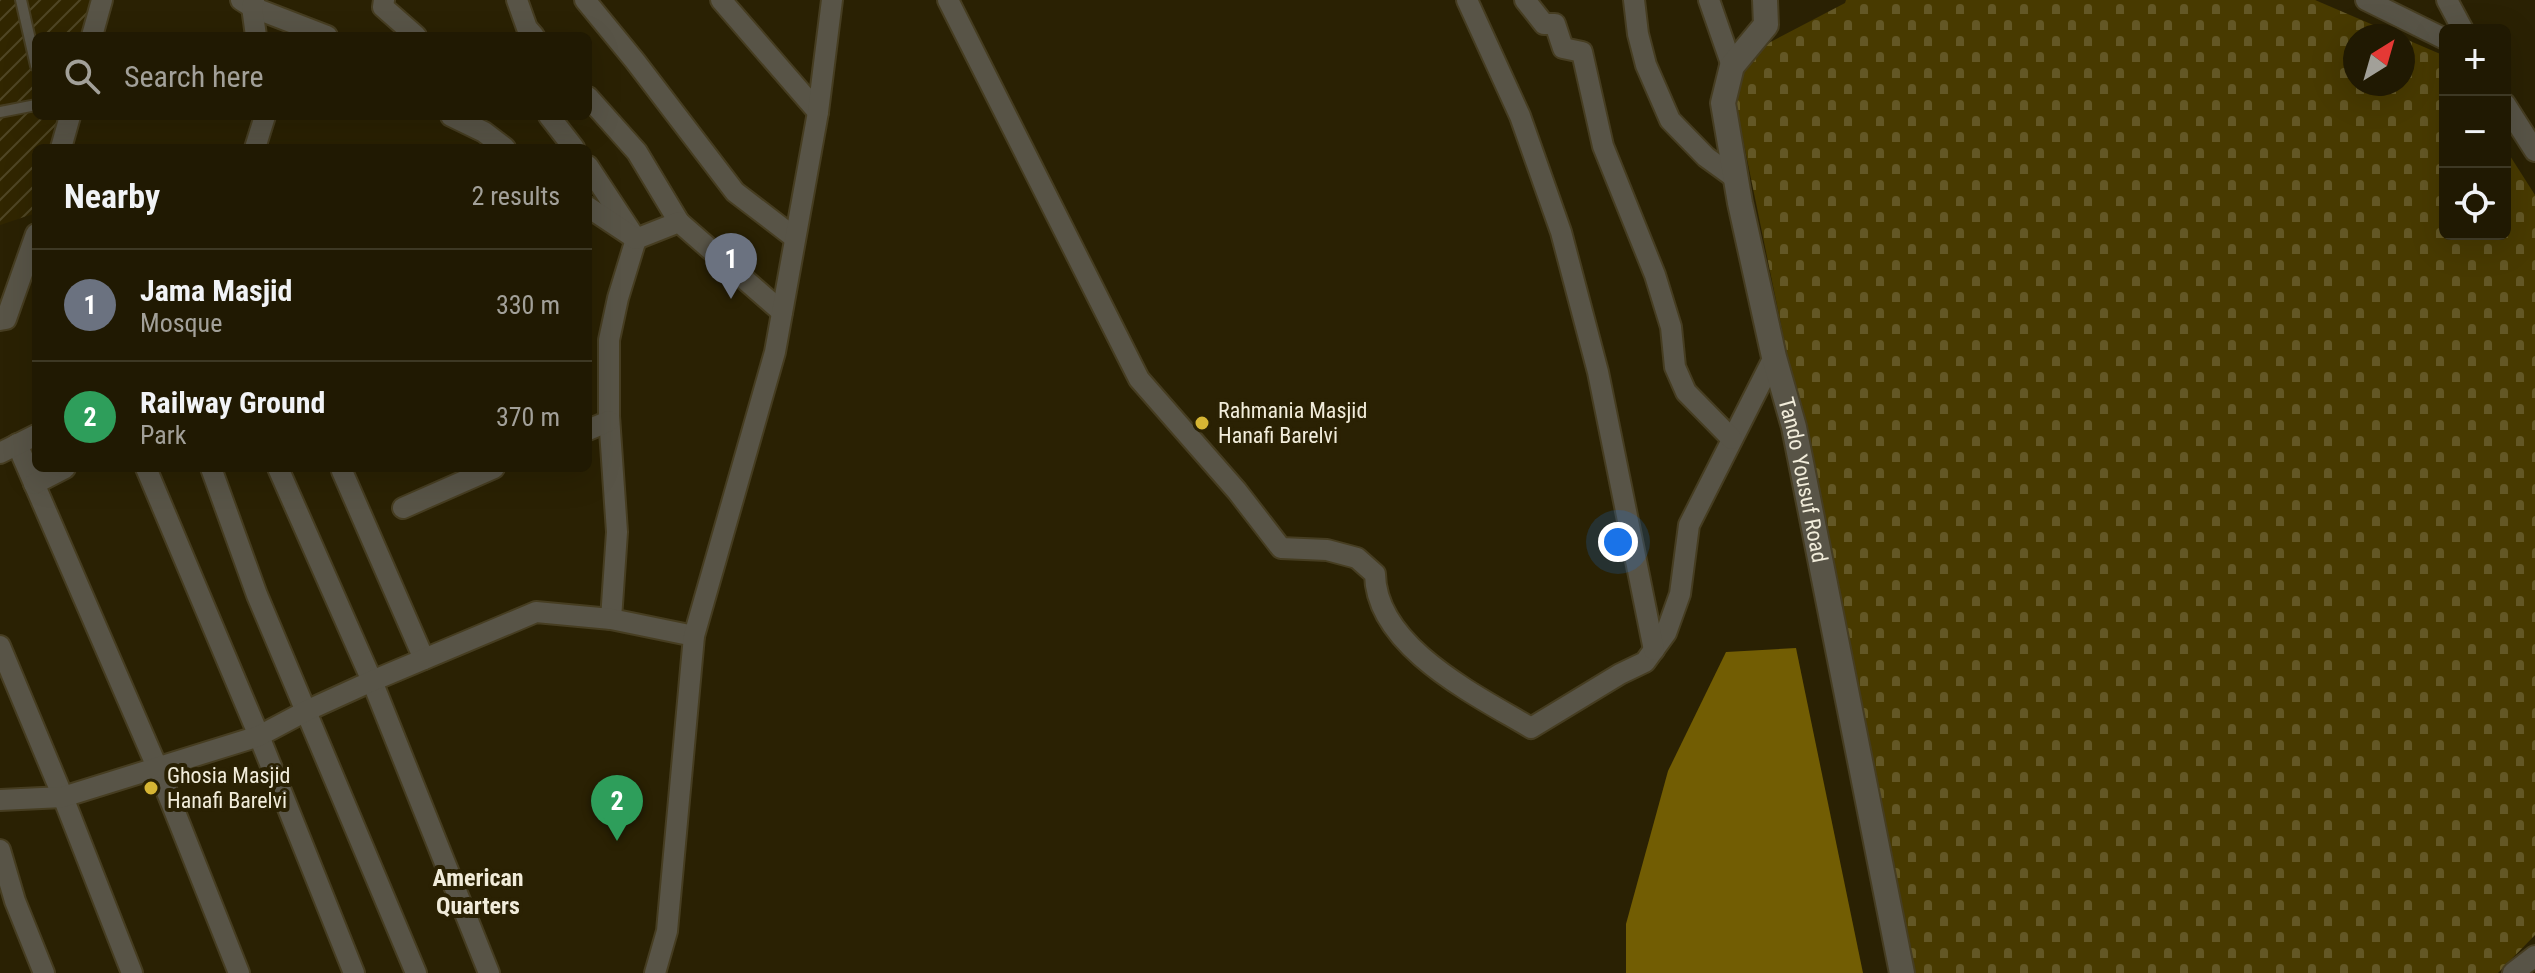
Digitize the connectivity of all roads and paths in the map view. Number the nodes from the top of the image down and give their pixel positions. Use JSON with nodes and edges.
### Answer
{"nodes":[{"id":1,"x":21,"y":0,"type":"edge"},
{"id":2,"x":102,"y":0,"type":"edge"},
{"id":3,"x":384,"y":0,"type":"edge"},
{"id":4,"x":517,"y":0,"type":"edge"},
{"id":5,"x":585,"y":0,"type":"edge"},
{"id":6,"x":721,"y":0,"type":"edge"},
{"id":7,"x":832,"y":0,"type":"edge"},
{"id":8,"x":948,"y":0,"type":"edge"},
{"id":9,"x":1467,"y":0,"type":"edge"},
{"id":10,"x":1525,"y":0,"type":"edge"},
{"id":11,"x":1634,"y":0,"type":"edge"},
{"id":12,"x":1709,"y":0,"type":"edge"},
{"id":13,"x":1765,"y":0,"type":"edge"},
{"id":14,"x":2366,"y":0,"type":"edge"},
{"id":15,"x":2447,"y":0,"type":"edge"},
{"id":16,"x":249,"y":2,"type":"edge"},
{"id":17,"x":2460,"y":24,"type":"edge"},
{"id":18,"x":93,"y":32,"type":"edge"},
{"id":19,"x":255,"y":32,"type":"edge"},
{"id":20,"x":318,"y":32,"type":"edge"},
{"id":21,"x":411,"y":32,"type":"edge"},
{"id":22,"x":530,"y":32,"type":"edge"},
{"id":23,"x":2439,"y":36,"type":"edge"},
{"id":24,"x":32,"y":48,"type":"edge"},
{"id":25,"x":1732,"y":66,"type":"junction"},
{"id":26,"x":592,"y":101,"type":"edge"},
{"id":27,"x":32,"y":106,"type":"edge"},
{"id":28,"x":0,"y":112,"type":"edge"},
{"id":29,"x":818,"y":112,"type":"junction"},
{"id":30,"x":2511,"y":113,"type":"edge"},
{"id":31,"x":69,"y":120,"type":"edge"},
{"id":32,"x":264,"y":120,"type":"edge"},
{"id":33,"x":459,"y":120,"type":"edge"},
{"id":34,"x":552,"y":120,"type":"edge"},
{"id":35,"x":62,"y":144,"type":"edge"},
{"id":36,"x":256,"y":144,"type":"edge"},
{"id":37,"x":500,"y":144,"type":"edge"},
{"id":38,"x":571,"y":144,"type":"edge"},
{"id":39,"x":2535,"y":151,"type":"edge"},
{"id":40,"x":592,"y":172,"type":"edge"},
{"id":41,"x":1735,"y":178,"type":"junction"},
{"id":42,"x":592,"y":210,"type":"edge"},
{"id":43,"x":679,"y":222,"type":"junction"},
{"id":44,"x":795,"y":238,"type":"junction"},
{"id":45,"x":636,"y":239,"type":"junction"},
{"id":46,"x":32,"y":245,"type":"edge"},
{"id":47,"x":782,"y":312,"type":"junction"},
{"id":48,"x":0,"y":320,"type":"edge"},
{"id":49,"x":1774,"y":357,"type":"junction"},
{"id":50,"x":609,"y":421,"type":"junction"},
{"id":51,"x":592,"y":428,"type":"edge"},
{"id":52,"x":32,"y":437,"type":"edge"},
{"id":53,"x":1732,"y":439,"type":"junction"},
{"id":54,"x":8,"y":449,"type":"edge"},
{"id":55,"x":57,"y":472,"type":"edge"},
{"id":56,"x":148,"y":472,"type":"edge"},
{"id":57,"x":212,"y":472,"type":"edge"},
{"id":58,"x":280,"y":472,"type":"edge"},
{"id":59,"x":342,"y":472,"type":"edge"},
{"id":60,"x":485,"y":472,"type":"edge"},
{"id":61,"x":34,"y":484,"type":"junction"},
{"id":62,"x":403,"y":508,"type":"dead end"},
{"id":63,"x":611,"y":619,"type":"junction"},
{"id":64,"x":694,"y":636,"type":"junction"},
{"id":65,"x":0,"y":646,"type":"edge"},
{"id":66,"x":1654,"y":650,"type":"junction"},
{"id":67,"x":424,"y":659,"type":"junction"},
{"id":68,"x":372,"y":681,"type":"junction"},
{"id":69,"x":306,"y":711,"type":"junction"},
{"id":70,"x":259,"y":736,"type":"junction"},
{"id":71,"x":157,"y":767,"type":"junction"},
{"id":72,"x":63,"y":797,"type":"junction"},
{"id":73,"x":0,"y":800,"type":"edge"},
{"id":74,"x":0,"y":850,"type":"edge"},
{"id":75,"x":2535,"y":956,"type":"edge"},
{"id":76,"x":44,"y":973,"type":"edge"},
{"id":77,"x":132,"y":973,"type":"edge"},
{"id":78,"x":239,"y":973,"type":"edge"},
{"id":79,"x":354,"y":973,"type":"edge"},
{"id":80,"x":416,"y":973,"type":"edge"},
{"id":81,"x":489,"y":973,"type":"edge"},
{"id":82,"x":655,"y":973,"type":"edge"},
{"id":83,"x":1902,"y":973,"type":"edge"},
{"id":84,"x":2513,"y":973,"type":"edge"}],
"edges":[{"from":1,"to":24,"type":"lane"},
{"from":2,"to":18,"type":"street"},
{"from":3,"to":21,"type":"street"},
{"from":4,"to":22,"type":"street"},
{"from":5,"to":44,"type":"street"},
{"from":6,"to":29,"type":"street"},
{"from":7,"to":29,"type":"street"},
{"from":8,"to":66,"type":"street"},
{"from":9,"to":66,"type":"street"},
{"from":10,"to":53,"type":"street"},
{"from":11,"to":41,"type":"street"},
{"from":12,"to":25,"type":"street"},
{"from":13,"to":25,"type":"street","name":"Tando Yousuf Road"},
{"from":14,"to":23,"type":"street"},
{"from":15,"to":17,"type":"street"},
{"from":16,"to":19,"type":"street"},
{"from":16,"to":20,"type":"street"},
{"from":25,"to":41,"type":"street","name":"Tando Yousuf Road"},
{"from":26,"to":43,"type":"street"},
{"from":27,"to":28,"type":"lane"},
{"from":29,"to":44,"type":"street"},
{"from":30,"to":39,"type":"street"},
{"from":31,"to":35,"type":"street"},
{"from":32,"to":36,"type":"street"},
{"from":33,"to":37,"type":"street"},
{"from":34,"to":38,"type":"street"},
{"from":40,"to":45,"type":"street"},
{"from":41,"to":49,"type":"street","name":"Tando Yousuf Road"},
{"from":42,"to":45,"type":"street"},
{"from":43,"to":45,"type":"street"},
{"from":43,"to":47,"type":"street"},
{"from":44,"to":47,"type":"street"},
{"from":45,"to":50,"type":"street"},
{"from":46,"to":48,"type":"street"},
{"from":47,"to":64,"type":"street"},
{"from":49,"to":53,"type":"street"},
{"from":49,"to":83,"type":"street","name":"Tando Yousuf Road"},
{"from":50,"to":51,"type":"street"},
{"from":50,"to":63,"type":"street"},
{"from":52,"to":54,"type":"street"},
{"from":53,"to":66,"type":"street"},
{"from":54,"to":61,"type":"street"},
{"from":55,"to":61,"type":"street"},
{"from":56,"to":70,"type":"street"},
{"from":57,"to":69,"type":"street"},
{"from":58,"to":68,"type":"street"},
{"from":59,"to":67,"type":"street"},
{"from":60,"to":62,"type":"street"},
{"from":61,"to":71,"type":"street"},
{"from":63,"to":64,"type":"street"},
{"from":63,"to":67,"type":"street"},
{"from":64,"to":82,"type":"street"},
{"from":65,"to":72,"type":"street"},
{"from":67,"to":68,"type":"street"},
{"from":68,"to":69,"type":"street"},
{"from":68,"to":81,"type":"street"},
{"from":69,"to":70,"type":"street"},
{"from":69,"to":80,"type":"street"},
{"from":70,"to":71,"type":"street"},
{"from":70,"to":79,"type":"street"},
{"from":71,"to":72,"type":"street"},
{"from":71,"to":78,"type":"street"},
{"from":72,"to":73,"type":"street"},
{"from":72,"to":77,"type":"street"},
{"from":74,"to":76,"type":"street"},
{"from":75,"to":84,"type":"street"}]}
